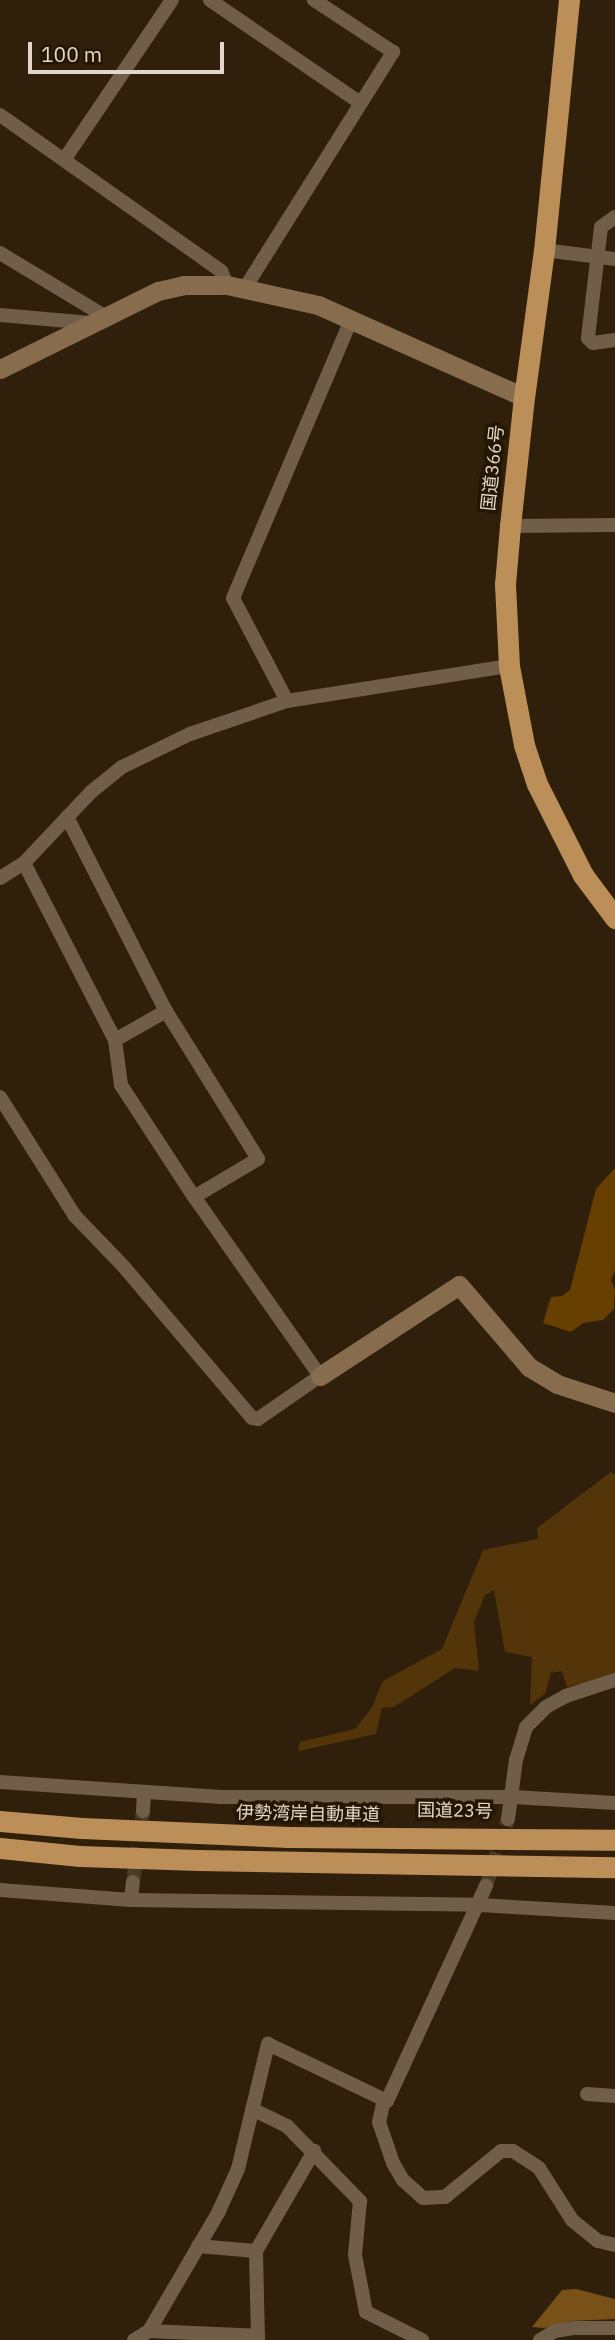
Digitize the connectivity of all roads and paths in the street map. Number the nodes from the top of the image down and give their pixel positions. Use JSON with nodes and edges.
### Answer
{"nodes":[{"id":1,"x":172,"y":0,"type":"edge"},
{"id":2,"x":210,"y":0,"type":"edge"},
{"id":3,"x":314,"y":0,"type":"edge"},
{"id":4,"x":569,"y":0,"type":"edge"},
{"id":5,"x":359,"y":102,"type":"junction"},
{"id":6,"x":0,"y":115,"type":"edge"},
{"id":7,"x":64,"y":160,"type":"junction"},
{"id":8,"x":615,"y":217,"type":"edge"},
{"id":9,"x":544,"y":250,"type":"junction"},
{"id":10,"x":0,"y":253,"type":"edge"},
{"id":11,"x":596,"y":257,"type":"junction"},
{"id":12,"x":615,"y":259,"type":"edge"},
{"id":13,"x":236,"y":287,"type":"junction"},
{"id":14,"x":0,"y":315,"type":"edge"},
{"id":15,"x":352,"y":318,"type":"junction"},
{"id":16,"x":99,"y":320,"type":"junction"},
{"id":17,"x":615,"y":340,"type":"edge"},
{"id":18,"x":0,"y":369,"type":"edge"},
{"id":19,"x":523,"y":397,"type":"junction"},
{"id":20,"x":615,"y":525,"type":"edge"},
{"id":21,"x":510,"y":526,"type":"junction"},
{"id":22,"x":509,"y":666,"type":"junction"},
{"id":23,"x":287,"y":701,"type":"junction"},
{"id":24,"x":66,"y":817,"type":"junction"},
{"id":25,"x":24,"y":863,"type":"junction"},
{"id":26,"x":0,"y":878,"type":"edge"},
{"id":27,"x":615,"y":918,"type":"edge"},
{"id":28,"x":166,"y":1012,"type":"junction"},
{"id":29,"x":115,"y":1040,"type":"junction"},
{"id":30,"x":0,"y":1097,"type":"edge"},
{"id":31,"x":194,"y":1197,"type":"junction"},
{"id":32,"x":320,"y":1376,"type":"junction"},
{"id":33,"x":615,"y":1403,"type":"edge"},
{"id":34,"x":615,"y":1680,"type":"edge"},
{"id":35,"x":0,"y":1782,"type":"edge"},
{"id":36,"x":144,"y":1794,"type":"junction"},
{"id":37,"x":513,"y":1797,"type":"junction"},
{"id":38,"x":615,"y":1803,"type":"edge"},
{"id":39,"x":143,"y":1811,"type":"tunnel mouth"},
{"id":40,"x":0,"y":1819,"type":"edge"},
{"id":41,"x":508,"y":1819,"type":"tunnel mouth"},
{"id":42,"x":615,"y":1838,"type":"edge"},
{"id":43,"x":0,"y":1850,"type":"edge"},
{"id":44,"x":615,"y":1869,"type":"edge"},
{"id":45,"x":133,"y":1882,"type":"tunnel mouth"},
{"id":46,"x":486,"y":1886,"type":"tunnel mouth"},
{"id":47,"x":0,"y":1890,"type":"edge"},
{"id":48,"x":131,"y":1900,"type":"junction"},
{"id":49,"x":480,"y":1905,"type":"junction"},
{"id":50,"x":615,"y":1913,"type":"edge"},
{"id":51,"x":587,"y":2094,"type":"dead end"},
{"id":52,"x":615,"y":2096,"type":"edge"},
{"id":53,"x":384,"y":2099,"type":"junction"},
{"id":54,"x":252,"y":2109,"type":"junction"},
{"id":55,"x":314,"y":2151,"type":"junction"},
{"id":56,"x":615,"y":2245,"type":"edge"},
{"id":57,"x":198,"y":2246,"type":"junction"},
{"id":58,"x":256,"y":2251,"type":"junction"},
{"id":59,"x":615,"y":2328,"type":"edge"},
{"id":60,"x":149,"y":2331,"type":"junction"},
{"id":61,"x":258,"y":2338,"type":"edge"},
{"id":62,"x":134,"y":2340,"type":"edge"},
{"id":63,"x":422,"y":2340,"type":"edge"},
{"id":64,"x":540,"y":2340,"type":"edge"}],
"edges":[{"from":1,"to":7,"type":"street"},
{"from":2,"to":5,"type":"street"},
{"from":3,"to":5,"type":"street"},
{"from":4,"to":9,"type":"highway","name":"国道366号"},
{"from":5,"to":13,"type":"street"},
{"from":6,"to":7,"type":"street"},
{"from":7,"to":13,"type":"street"},
{"from":8,"to":11,"type":"street"},
{"from":9,"to":11,"type":"street"},
{"from":9,"to":19,"type":"highway","name":"国道366号"},
{"from":10,"to":16,"type":"street"},
{"from":11,"to":12,"type":"street"},
{"from":11,"to":17,"type":"street"},
{"from":13,"to":15,"type":"street"},
{"from":13,"to":16,"type":"street"},
{"from":14,"to":16,"type":"street"},
{"from":15,"to":19,"type":"street"},
{"from":15,"to":23,"type":"street"},
{"from":16,"to":18,"type":"street"},
{"from":19,"to":21,"type":"highway","name":"国道366号"},
{"from":20,"to":21,"type":"street"},
{"from":21,"to":22,"type":"highway","name":"国道366号"},
{"from":22,"to":23,"type":"street"},
{"from":22,"to":27,"type":"highway","name":"国道366号"},
{"from":23,"to":24,"type":"street"},
{"from":24,"to":25,"type":"street"},
{"from":24,"to":28,"type":"street"},
{"from":25,"to":26,"type":"street"},
{"from":25,"to":29,"type":"street"},
{"from":28,"to":29,"type":"street"},
{"from":28,"to":31,"type":"street"},
{"from":29,"to":31,"type":"street"},
{"from":30,"to":32,"type":"street"},
{"from":31,"to":32,"type":"street"},
{"from":32,"to":33,"type":"street"},
{"from":34,"to":37,"type":"street"},
{"from":35,"to":36,"type":"street"},
{"from":36,"to":37,"type":"street"},
{"from":36,"to":39,"type":"street"},
{"from":37,"to":38,"type":"street"},
{"from":37,"to":41,"type":"street"},
{"from":40,"to":42,"type":"highway","name":"伊勢湾岸自動車道"},
{"from":43,"to":44,"type":"highway"},
{"from":45,"to":48,"type":"street"},
{"from":46,"to":49,"type":"street"},
{"from":47,"to":48,"type":"street"},
{"from":48,"to":49,"type":"street"},
{"from":49,"to":50,"type":"street"},
{"from":49,"to":53,"type":"street"},
{"from":51,"to":52,"type":"street"},
{"from":53,"to":54,"type":"street"},
{"from":53,"to":56,"type":"street"},
{"from":54,"to":55,"type":"street"},
{"from":54,"to":57,"type":"street"},
{"from":55,"to":58,"type":"street"},
{"from":55,"to":63,"type":"street"},
{"from":57,"to":58,"type":"street"},
{"from":57,"to":60,"type":"street"},
{"from":58,"to":61,"type":"street"},
{"from":59,"to":64,"type":"street"},
{"from":60,"to":61,"type":"street"},
{"from":60,"to":62,"type":"street"}]}
